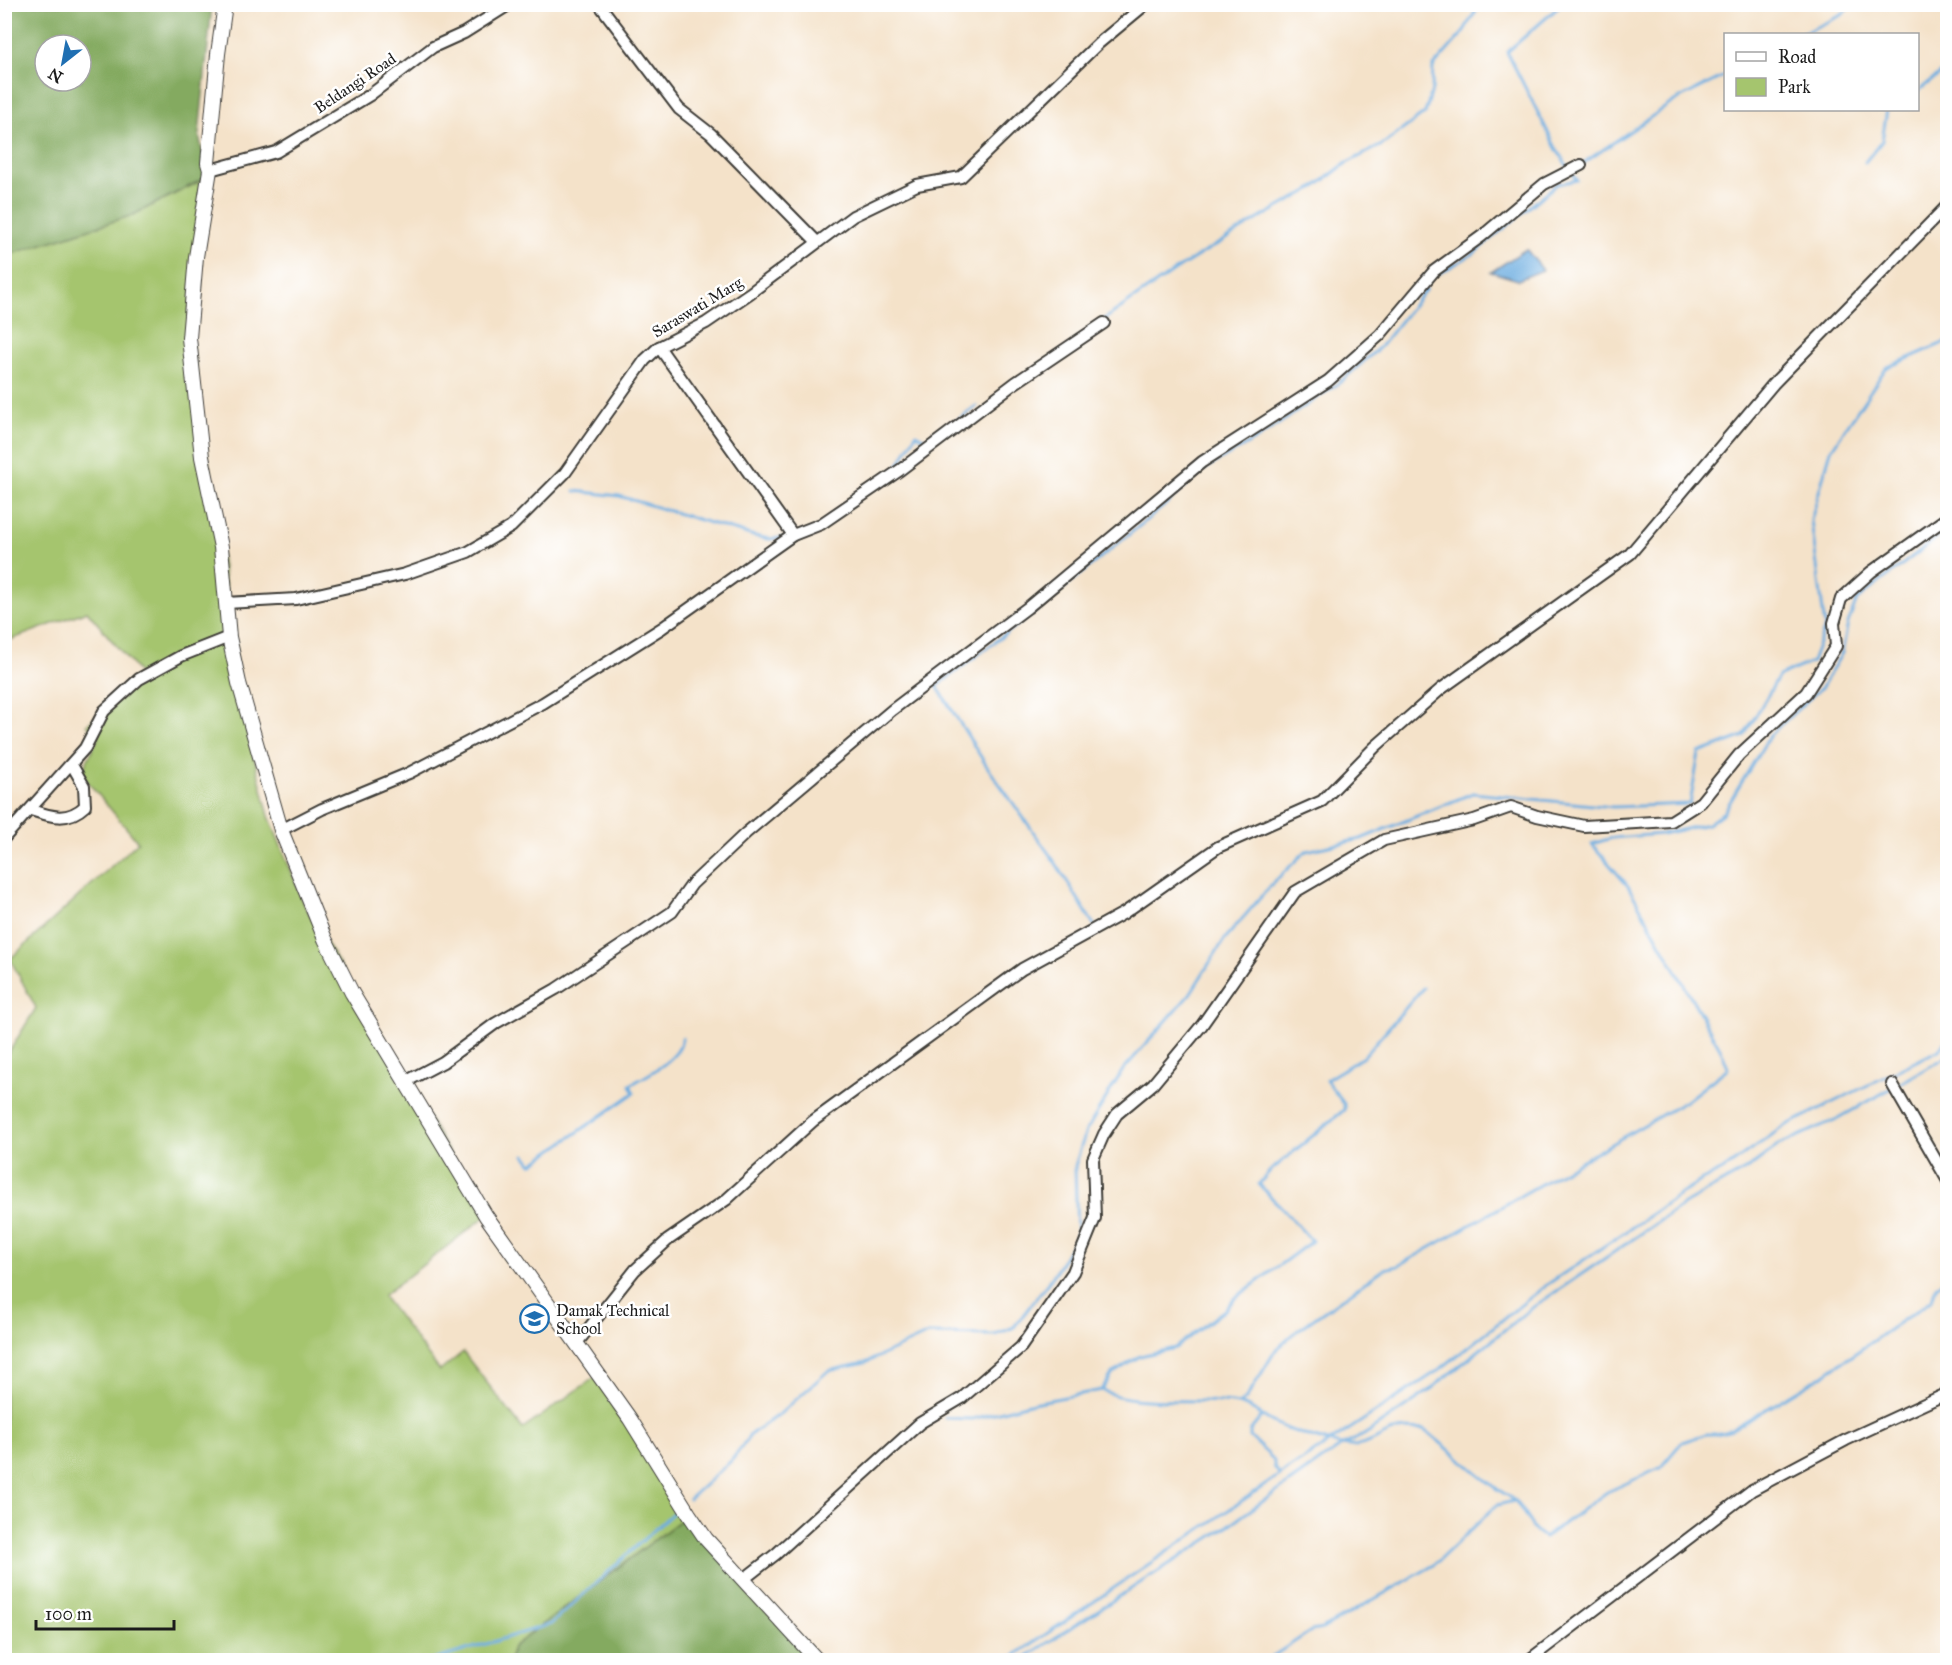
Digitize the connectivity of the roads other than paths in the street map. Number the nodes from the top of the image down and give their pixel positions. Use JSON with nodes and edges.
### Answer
{"nodes":[{"id":1,"x":225,"y":4,"type":"edge"},
{"id":2,"x":510,"y":4,"type":"edge"},
{"id":3,"x":599,"y":4,"type":"edge"},
{"id":4,"x":1146,"y":4,"type":"edge"},
{"id":5,"x":1581,"y":165,"type":"dead end"},
{"id":6,"x":210,"y":170,"type":"junction"},
{"id":7,"x":1947,"y":205,"type":"edge"},
{"id":8,"x":817,"y":242,"type":"junction"},
{"id":9,"x":1104,"y":323,"type":"dead end"},
{"id":10,"x":659,"y":346,"type":"junction"},
{"id":11,"x":1947,"y":517,"type":"edge"},
{"id":12,"x":793,"y":536,"type":"junction"},
{"id":13,"x":226,"y":603,"type":"junction"},
{"id":14,"x":229,"y":637,"type":"junction"},
{"id":15,"x":72,"y":765,"type":"junction"},
{"id":16,"x":31,"y":810,"type":"junction"},
{"id":17,"x":281,"y":830,"type":"junction"},
{"id":18,"x":4,"y":838,"type":"edge"},
{"id":19,"x":405,"y":1082,"type":"junction"},
{"id":20,"x":1892,"y":1084,"type":"dead end"},
{"id":21,"x":1947,"y":1181,"type":"edge"},
{"id":22,"x":577,"y":1343,"type":"junction"},
{"id":23,"x":1947,"y":1393,"type":"edge"},
{"id":24,"x":744,"y":1579,"type":"junction"},
{"id":25,"x":816,"y":1660,"type":"edge"},
{"id":26,"x":1529,"y":1660,"type":"edge"}],
"edges":[{"from":1,"to":6,"type":"street"},
{"from":2,"to":6,"type":"street","name":"Beldangi Road"},
{"from":3,"to":8,"type":"street"},
{"from":4,"to":8,"type":"street","name":"Saraswati Marg"},
{"from":5,"to":19,"type":"street"},
{"from":6,"to":13,"type":"street"},
{"from":7,"to":22,"type":"street"},
{"from":8,"to":10,"type":"street","name":"Saraswati Marg"},
{"from":9,"to":12,"type":"street"},
{"from":10,"to":12,"type":"street"},
{"from":10,"to":13,"type":"street","name":"Saraswati Marg"},
{"from":11,"to":24,"type":"street"},
{"from":12,"to":17,"type":"street"},
{"from":13,"to":14,"type":"street"},
{"from":14,"to":15,"type":"street"},
{"from":14,"to":17,"type":"street"},
{"from":15,"to":16,"type":"street"},
{"from":15,"to":16,"type":"street"},
{"from":16,"to":18,"type":"street"},
{"from":17,"to":19,"type":"street"},
{"from":19,"to":22,"type":"street"},
{"from":20,"to":21,"type":"street"},
{"from":22,"to":24,"type":"street"},
{"from":23,"to":26,"type":"street"},
{"from":24,"to":25,"type":"street"}]}
